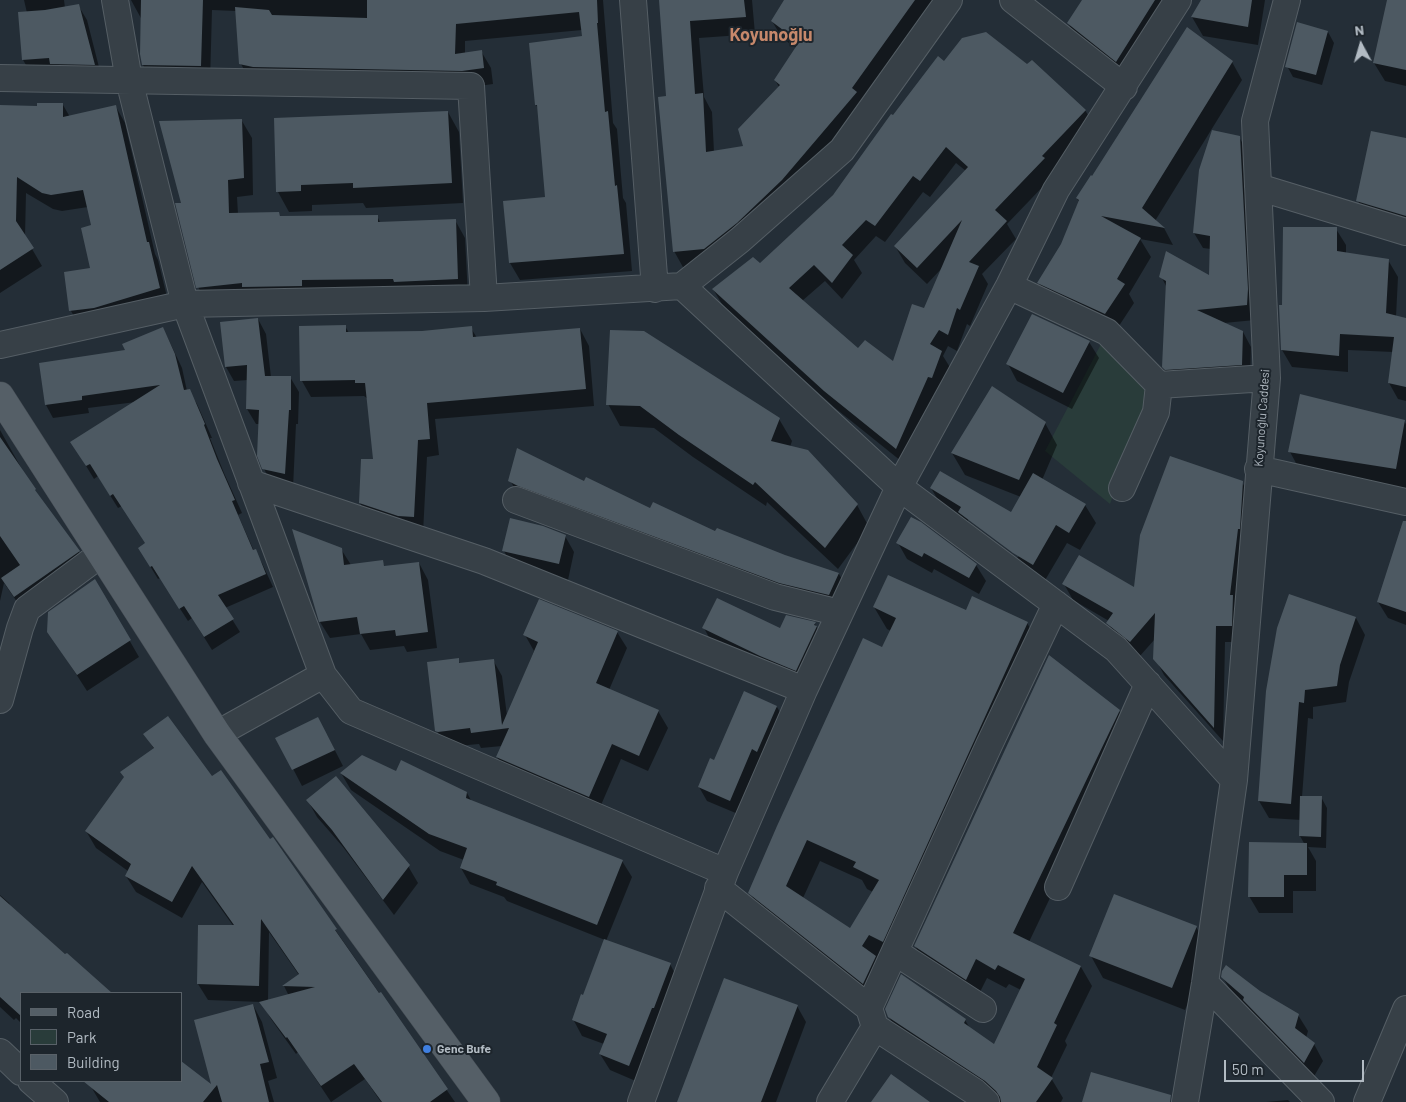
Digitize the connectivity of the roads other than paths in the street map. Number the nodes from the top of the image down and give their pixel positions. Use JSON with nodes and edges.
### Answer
{"nodes":[{"id":1,"x":115,"y":0,"type":"edge"},
{"id":2,"x":632,"y":0,"type":"edge"},
{"id":3,"x":949,"y":0,"type":"edge"},
{"id":4,"x":1013,"y":0,"type":"edge"},
{"id":5,"x":1178,"y":0,"type":"edge"},
{"id":6,"x":1287,"y":0,"type":"edge"},
{"id":7,"x":0,"y":78,"type":"edge"},
{"id":8,"x":129,"y":80,"type":"junction"},
{"id":9,"x":1124,"y":87,"type":"junction"},
{"id":10,"x":1258,"y":187,"type":"junction"},
{"id":11,"x":1406,"y":232,"type":"edge"},
{"id":12,"x":682,"y":286,"type":"junction"},
{"id":13,"x":1009,"y":286,"type":"junction"},
{"id":14,"x":655,"y":289,"type":"junction"},
{"id":15,"x":484,"y":298,"type":"junction"},
{"id":16,"x":185,"y":304,"type":"junction"},
{"id":17,"x":0,"y":345,"type":"edge"},
{"id":18,"x":1267,"y":378,"type":"junction"},
{"id":19,"x":1159,"y":385,"type":"junction"},
{"id":20,"x":0,"y":396,"type":"edge"},
{"id":21,"x":1258,"y":469,"type":"junction"},
{"id":22,"x":251,"y":483,"type":"junction"},
{"id":23,"x":900,"y":486,"type":"junction"},
{"id":24,"x":1122,"y":488,"type":"dead end"},
{"id":25,"x":516,"y":500,"type":"dead end"},
{"id":26,"x":1406,"y":502,"type":"edge"},
{"id":27,"x":101,"y":554,"type":"junction"},
{"id":28,"x":1056,"y":604,"type":"junction"},
{"id":29,"x":840,"y":613,"type":"junction"},
{"id":30,"x":323,"y":675,"type":"junction"},
{"id":31,"x":1148,"y":684,"type":"junction"},
{"id":32,"x":804,"y":690,"type":"junction"},
{"id":33,"x":0,"y":700,"type":"edge"},
{"id":34,"x":217,"y":734,"type":"junction"},
{"id":35,"x":1234,"y":780,"type":"junction"},
{"id":36,"x":721,"y":880,"type":"junction"},
{"id":37,"x":1058,"y":887,"type":"dead end"},
{"id":38,"x":895,"y":952,"type":"junction"},
{"id":39,"x":1205,"y":983,"type":"junction"},
{"id":40,"x":983,"y":1009,"type":"dead end"},
{"id":41,"x":1406,"y":1009,"type":"edge"},
{"id":42,"x":872,"y":1018,"type":"junction"},
{"id":43,"x":0,"y":1052,"type":"edge"},
{"id":44,"x":20,"y":1071,"type":"edge"},
{"id":45,"x":32,"y":1082,"type":"edge"},
{"id":46,"x":977,"y":1099,"type":"edge"},
{"id":47,"x":55,"y":1102,"type":"edge"},
{"id":48,"x":486,"y":1102,"type":"edge"},
{"id":49,"x":641,"y":1102,"type":"edge"},
{"id":50,"x":830,"y":1102,"type":"edge"},
{"id":51,"x":1185,"y":1102,"type":"edge"},
{"id":52,"x":1321,"y":1102,"type":"edge"},
{"id":53,"x":1366,"y":1102,"type":"edge"}],
"edges":[{"from":1,"to":8,"type":"street"},
{"from":2,"to":14,"type":"street"},
{"from":3,"to":12,"type":"street"},
{"from":4,"to":9,"type":"street"},
{"from":5,"to":9,"type":"street"},
{"from":6,"to":10,"type":"street","name":"Koyunoğlu Caddesi"},
{"from":7,"to":8,"type":"street"},
{"from":8,"to":15,"type":"street"},
{"from":8,"to":16,"type":"street"},
{"from":9,"to":13,"type":"street"},
{"from":10,"to":11,"type":"street"},
{"from":10,"to":18,"type":"street","name":"Koyunoğlu Caddesi"},
{"from":12,"to":14,"type":"street"},
{"from":12,"to":23,"type":"street"},
{"from":13,"to":19,"type":"street"},
{"from":13,"to":23,"type":"street"},
{"from":14,"to":15,"type":"street"},
{"from":15,"to":16,"type":"street"},
{"from":16,"to":17,"type":"street"},
{"from":16,"to":22,"type":"street"},
{"from":18,"to":19,"type":"street"},
{"from":18,"to":21,"type":"street","name":"Koyunoğlu Caddesi"},
{"from":19,"to":24,"type":"street"},
{"from":20,"to":27,"type":"main road"},
{"from":21,"to":26,"type":"street"},
{"from":21,"to":35,"type":"street","name":"Koyunoğlu Caddesi"},
{"from":22,"to":30,"type":"street"},
{"from":22,"to":32,"type":"street"},
{"from":23,"to":28,"type":"street"},
{"from":23,"to":29,"type":"street"},
{"from":25,"to":29,"type":"street"},
{"from":27,"to":33,"type":"street"},
{"from":27,"to":34,"type":"main road"},
{"from":28,"to":31,"type":"street"},
{"from":28,"to":38,"type":"street"},
{"from":29,"to":32,"type":"street"},
{"from":30,"to":34,"type":"street"},
{"from":30,"to":36,"type":"street"},
{"from":31,"to":35,"type":"street"},
{"from":31,"to":37,"type":"street"},
{"from":32,"to":36,"type":"street"},
{"from":34,"to":48,"type":"main road"},
{"from":35,"to":39,"type":"street","name":"Koyunoğlu Caddesi"},
{"from":36,"to":42,"type":"street"},
{"from":36,"to":49,"type":"street"},
{"from":38,"to":40,"type":"street"},
{"from":38,"to":42,"type":"street"},
{"from":39,"to":51,"type":"street","name":"Koyunoğlu Caddesi"},
{"from":39,"to":52,"type":"street"},
{"from":41,"to":53,"type":"street"},
{"from":42,"to":46,"type":"street"},
{"from":42,"to":50,"type":"street"},
{"from":43,"to":44,"type":"street"},
{"from":45,"to":47,"type":"street"}]}
